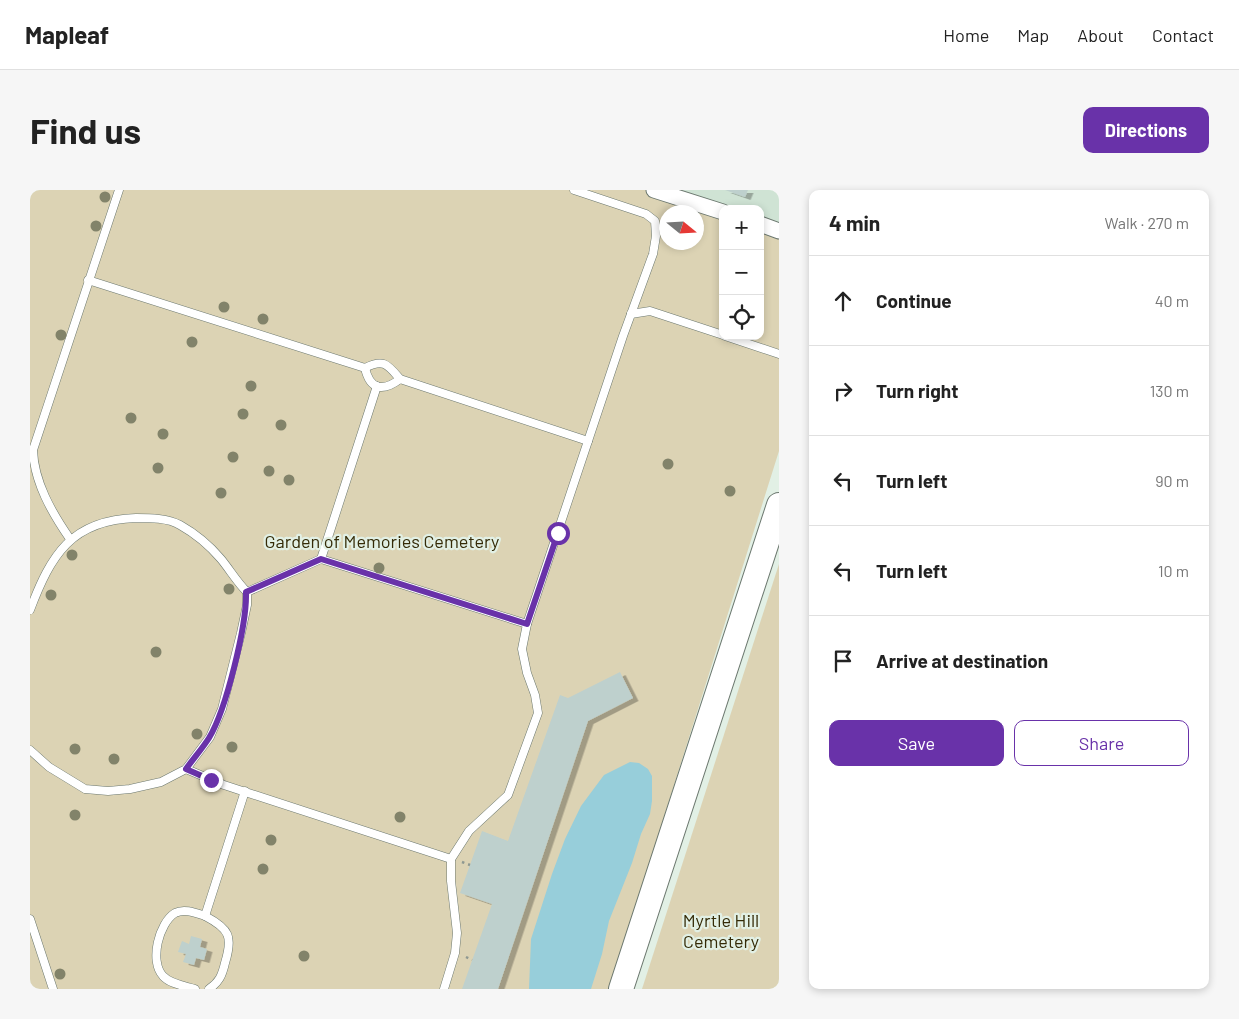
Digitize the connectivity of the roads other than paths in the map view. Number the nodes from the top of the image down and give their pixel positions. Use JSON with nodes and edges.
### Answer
{"nodes":[{"id":1,"x":118,"y":190,"type":"edge"},
{"id":2,"x":574,"y":190,"type":"edge"},
{"id":3,"x":654,"y":190,"type":"edge"},
{"id":4,"x":719,"y":211,"type":"edge"},
{"id":5,"x":764,"y":225,"type":"edge"},
{"id":6,"x":779,"y":230,"type":"edge"},
{"id":7,"x":88,"y":280,"type":"junction"},
{"id":8,"x":631,"y":314,"type":"junction"},
{"id":9,"x":719,"y":334,"type":"edge"},
{"id":10,"x":736,"y":340,"type":"edge"},
{"id":11,"x":779,"y":354,"type":"edge"},
{"id":12,"x":364,"y":368,"type":"junction"},
{"id":13,"x":400,"y":379,"type":"junction"},
{"id":14,"x":377,"y":386,"type":"junction"},
{"id":15,"x":588,"y":441,"type":"junction"},
{"id":16,"x":779,"y":505,"type":"edge"},
{"id":17,"x":70,"y":539,"type":"junction"},
{"id":18,"x":321,"y":559,"type":"junction"},
{"id":19,"x":246,"y":592,"type":"junction"},
{"id":20,"x":30,"y":610,"type":"edge"},
{"id":21,"x":527,"y":624,"type":"junction"},
{"id":22,"x":30,"y":750,"type":"edge"},
{"id":23,"x":186,"y":769,"type":"junction"},
{"id":24,"x":245,"y":791,"type":"junction"},
{"id":25,"x":451,"y":859,"type":"junction"},
{"id":26,"x":205,"y":916,"type":"junction"},
{"id":27,"x":30,"y":919,"type":"edge"},
{"id":28,"x":180,"y":987,"type":"edge"},
{"id":29,"x":53,"y":989,"type":"edge"},
{"id":30,"x":195,"y":989,"type":"edge"},
{"id":31,"x":209,"y":989,"type":"edge"},
{"id":32,"x":444,"y":989,"type":"edge"},
{"id":33,"x":621,"y":989,"type":"edge"}],
"edges":[{"from":1,"to":7,"type":"lane"},
{"from":2,"to":8,"type":"lane"},
{"from":3,"to":4,"type":"street"},
{"from":5,"to":6,"type":"street"},
{"from":7,"to":12,"type":"lane"},
{"from":7,"to":17,"type":"lane"},
{"from":8,"to":9,"type":"lane"},
{"from":8,"to":15,"type":"lane"},
{"from":10,"to":11,"type":"lane"},
{"from":12,"to":13,"type":"lane"},
{"from":12,"to":14,"type":"lane"},
{"from":13,"to":14,"type":"lane"},
{"from":13,"to":15,"type":"lane"},
{"from":14,"to":18,"type":"lane"},
{"from":15,"to":21,"type":"lane"},
{"from":16,"to":33,"type":"main road"},
{"from":17,"to":19,"type":"lane"},
{"from":17,"to":20,"type":"lane"},
{"from":18,"to":19,"type":"lane"},
{"from":18,"to":21,"type":"lane"},
{"from":19,"to":23,"type":"lane"},
{"from":21,"to":25,"type":"lane"},
{"from":22,"to":23,"type":"lane"},
{"from":23,"to":24,"type":"lane"},
{"from":24,"to":25,"type":"lane"},
{"from":24,"to":26,"type":"lane"},
{"from":25,"to":32,"type":"lane"},
{"from":26,"to":28,"type":"lane"},
{"from":26,"to":31,"type":"lane"},
{"from":27,"to":29,"type":"lane"},
{"from":28,"to":30,"type":"lane"}]}
